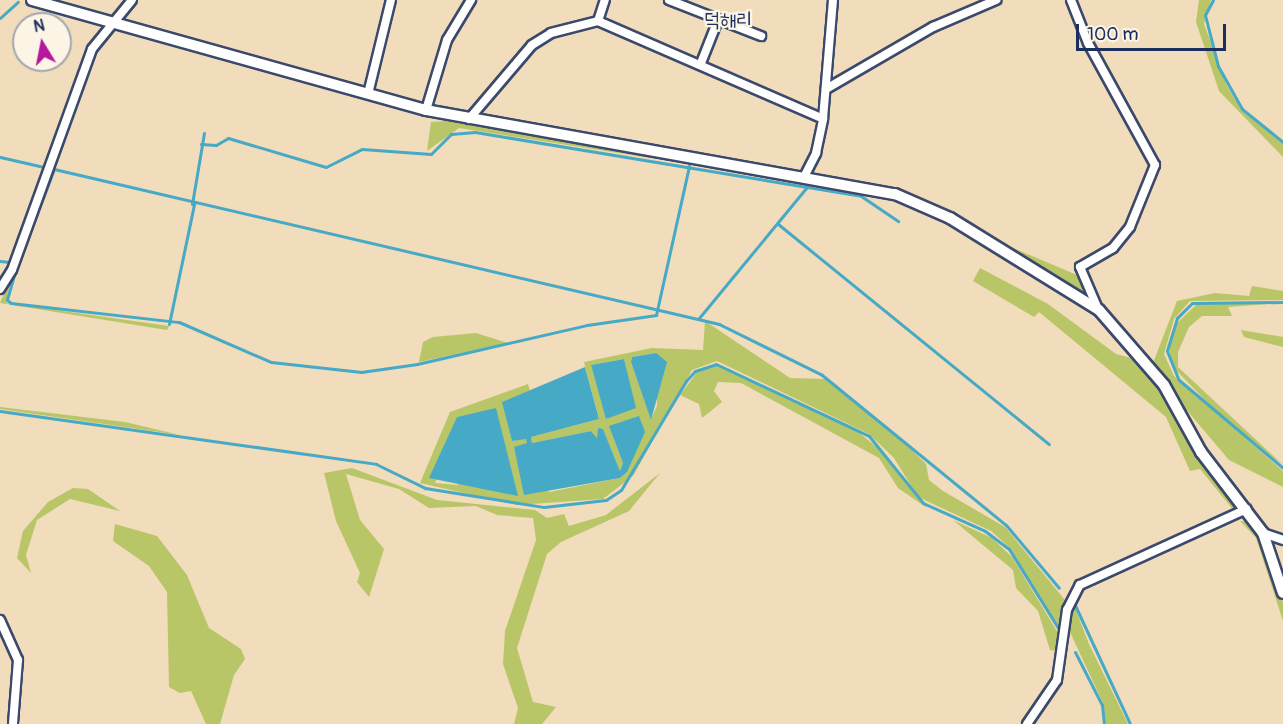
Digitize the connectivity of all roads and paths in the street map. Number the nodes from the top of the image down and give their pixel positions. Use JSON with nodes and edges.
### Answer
{"nodes":[{"id":1,"x":32,"y":0,"type":"edge"},
{"id":2,"x":132,"y":0,"type":"edge"},
{"id":3,"x":391,"y":0,"type":"edge"},
{"id":4,"x":471,"y":0,"type":"edge"},
{"id":5,"x":604,"y":0,"type":"edge"},
{"id":6,"x":669,"y":0,"type":"edge"},
{"id":7,"x":833,"y":0,"type":"edge"},
{"id":8,"x":996,"y":0,"type":"edge"},
{"id":9,"x":1071,"y":0,"type":"edge"},
{"id":10,"x":718,"y":20,"type":"junction"},
{"id":11,"x":598,"y":21,"type":"junction"},
{"id":12,"x":114,"y":23,"type":"junction"},
{"id":13,"x":761,"y":36,"type":"dead end"},
{"id":14,"x":701,"y":63,"type":"junction"},
{"id":15,"x":826,"y":89,"type":"junction"},
{"id":16,"x":368,"y":94,"type":"junction"},
{"id":17,"x":426,"y":110,"type":"junction"},
{"id":18,"x":469,"y":119,"type":"junction"},
{"id":19,"x":823,"y":119,"type":"junction"},
{"id":20,"x":804,"y":177,"type":"junction"},
{"id":21,"x":0,"y":289,"type":"edge"},
{"id":22,"x":1099,"y":310,"type":"junction"},
{"id":23,"x":1246,"y":509,"type":"junction"},
{"id":24,"x":1263,"y":533,"type":"junction"},
{"id":25,"x":1283,"y":540,"type":"edge"},
{"id":26,"x":1283,"y":593,"type":"edge"},
{"id":27,"x":0,"y":620,"type":"edge"},
{"id":28,"x":13,"y":724,"type":"edge"},
{"id":29,"x":1028,"y":724,"type":"edge"}],
"edges":[{"from":1,"to":12,"type":"street"},
{"from":2,"to":12,"type":"street"},
{"from":3,"to":16,"type":"street"},
{"from":4,"to":17,"type":"street"},
{"from":5,"to":11,"type":"street"},
{"from":6,"to":10,"type":"street"},
{"from":7,"to":15,"type":"street"},
{"from":8,"to":15,"type":"street"},
{"from":9,"to":22,"type":"street"},
{"from":10,"to":13,"type":"street"},
{"from":10,"to":14,"type":"street"},
{"from":11,"to":14,"type":"street"},
{"from":11,"to":18,"type":"street"},
{"from":12,"to":16,"type":"street"},
{"from":12,"to":21,"type":"street"},
{"from":14,"to":19,"type":"street"},
{"from":15,"to":19,"type":"street"},
{"from":16,"to":17,"type":"street"},
{"from":17,"to":18,"type":"street"},
{"from":18,"to":20,"type":"street"},
{"from":19,"to":20,"type":"street"},
{"from":20,"to":22,"type":"street"},
{"from":22,"to":23,"type":"street"},
{"from":23,"to":24,"type":"street"},
{"from":23,"to":29,"type":"street"},
{"from":24,"to":25,"type":"street"},
{"from":24,"to":26,"type":"street"},
{"from":27,"to":28,"type":"street"}]}
